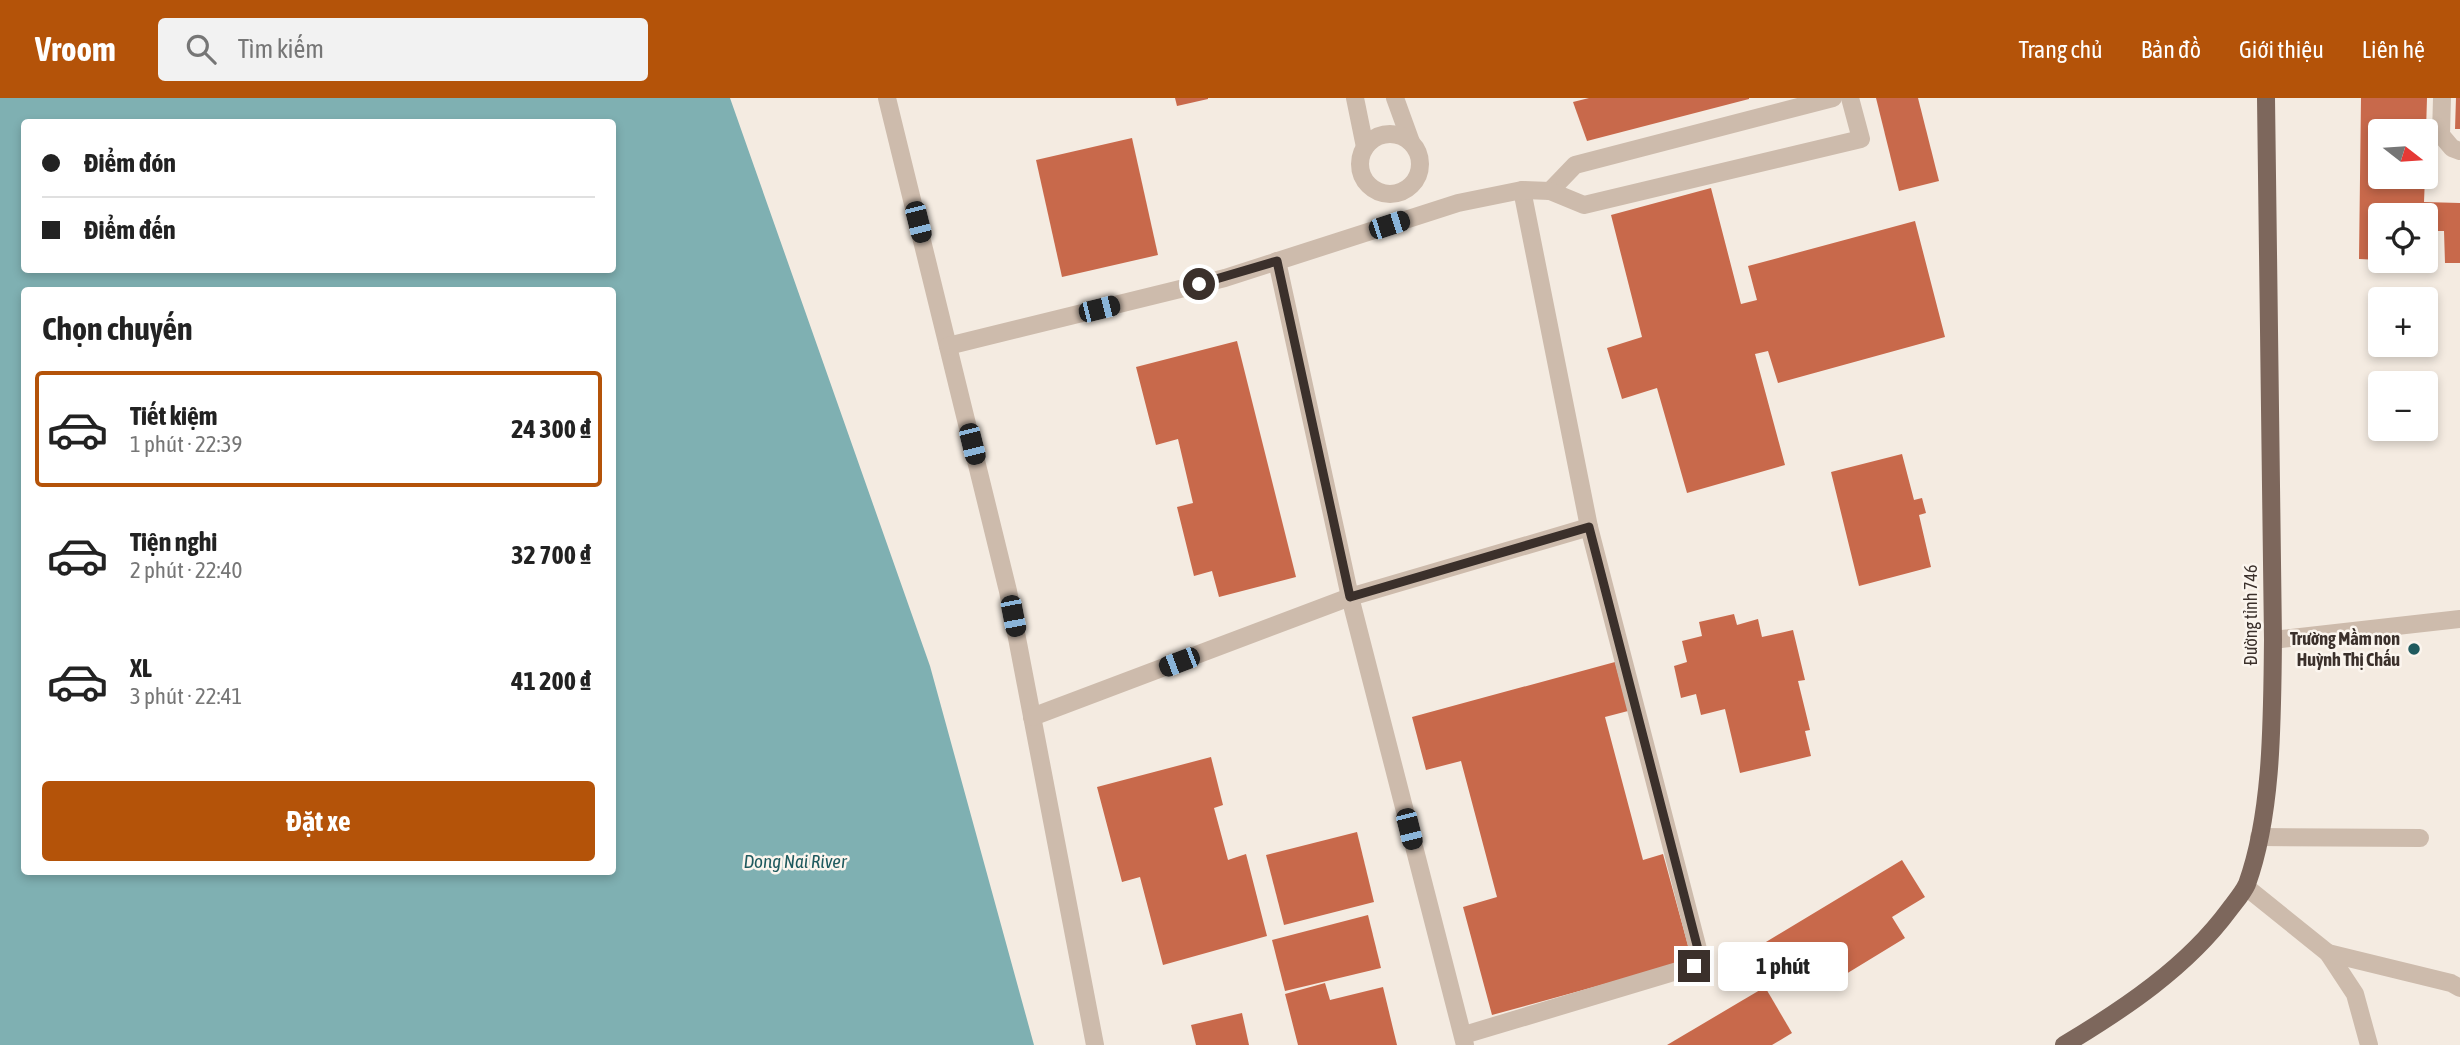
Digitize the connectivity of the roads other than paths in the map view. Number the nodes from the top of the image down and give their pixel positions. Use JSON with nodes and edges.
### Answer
{"nodes":[{"id":1,"x":887,"y":98,"type":"edge"},
{"id":2,"x":1355,"y":98,"type":"edge"},
{"id":3,"x":1395,"y":98,"type":"edge"},
{"id":4,"x":1833,"y":98,"type":"edge"},
{"id":5,"x":1850,"y":98,"type":"edge"},
{"id":6,"x":2266,"y":98,"type":"edge"},
{"id":7,"x":2442,"y":98,"type":"edge"},
{"id":8,"x":1411,"y":142,"type":"junction"},
{"id":9,"x":1365,"y":146,"type":"junction"},
{"id":10,"x":2460,"y":151,"type":"edge"},
{"id":11,"x":1522,"y":190,"type":"junction"},
{"id":12,"x":1550,"y":191,"type":"junction"},
{"id":13,"x":1401,"y":193,"type":"junction"},
{"id":14,"x":1412,"y":218,"type":"junction"},
{"id":15,"x":1277,"y":261,"type":"junction"},
{"id":16,"x":948,"y":346,"type":"junction"},
{"id":17,"x":1589,"y":527,"type":"junction"},
{"id":18,"x":1350,"y":597,"type":"junction"},
{"id":19,"x":2460,"y":620,"type":"edge"},
{"id":20,"x":2273,"y":640,"type":"junction"},
{"id":21,"x":1032,"y":717,"type":"junction"},
{"id":22,"x":2259,"y":837,"type":"junction"},
{"id":23,"x":2420,"y":838,"type":"dead end"},
{"id":24,"x":2246,"y":887,"type":"junction"},
{"id":25,"x":2328,"y":953,"type":"junction"},
{"id":26,"x":2460,"y":988,"type":"edge"},
{"id":27,"x":1465,"y":1040,"type":"edge"},
{"id":28,"x":1095,"y":1045,"type":"edge"},
{"id":29,"x":2064,"y":1045,"type":"edge"},
{"id":30,"x":2369,"y":1045,"type":"edge"}],
"edges":[{"from":1,"to":16,"type":"street"},
{"from":2,"to":9,"type":"street"},
{"from":3,"to":8,"type":"street"},
{"from":4,"to":12,"type":"street"},
{"from":5,"to":12,"type":"street"},
{"from":6,"to":20,"type":"main road","name":"Đường tỉnh 746"},
{"from":7,"to":10,"type":"street"},
{"from":8,"to":9,"type":"street"},
{"from":8,"to":13,"type":"street"},
{"from":9,"to":13,"type":"street"},
{"from":11,"to":12,"type":"street"},
{"from":11,"to":14,"type":"street"},
{"from":11,"to":17,"type":"street"},
{"from":13,"to":14,"type":"street"},
{"from":14,"to":15,"type":"street"},
{"from":15,"to":16,"type":"street"},
{"from":15,"to":18,"type":"street"},
{"from":16,"to":21,"type":"street"},
{"from":17,"to":18,"type":"street"},
{"from":17,"to":27,"type":"street"},
{"from":18,"to":21,"type":"street"},
{"from":18,"to":27,"type":"street"},
{"from":19,"to":20,"type":"street"},
{"from":20,"to":22,"type":"main road","name":"Đường tỉnh 746"},
{"from":21,"to":28,"type":"street"},
{"from":22,"to":23,"type":"street"},
{"from":22,"to":24,"type":"main road","name":"Đường tỉnh 746"},
{"from":24,"to":25,"type":"street"},
{"from":24,"to":29,"type":"main road","name":"Đường tỉnh 746"},
{"from":25,"to":26,"type":"street"},
{"from":25,"to":30,"type":"street"}]}
